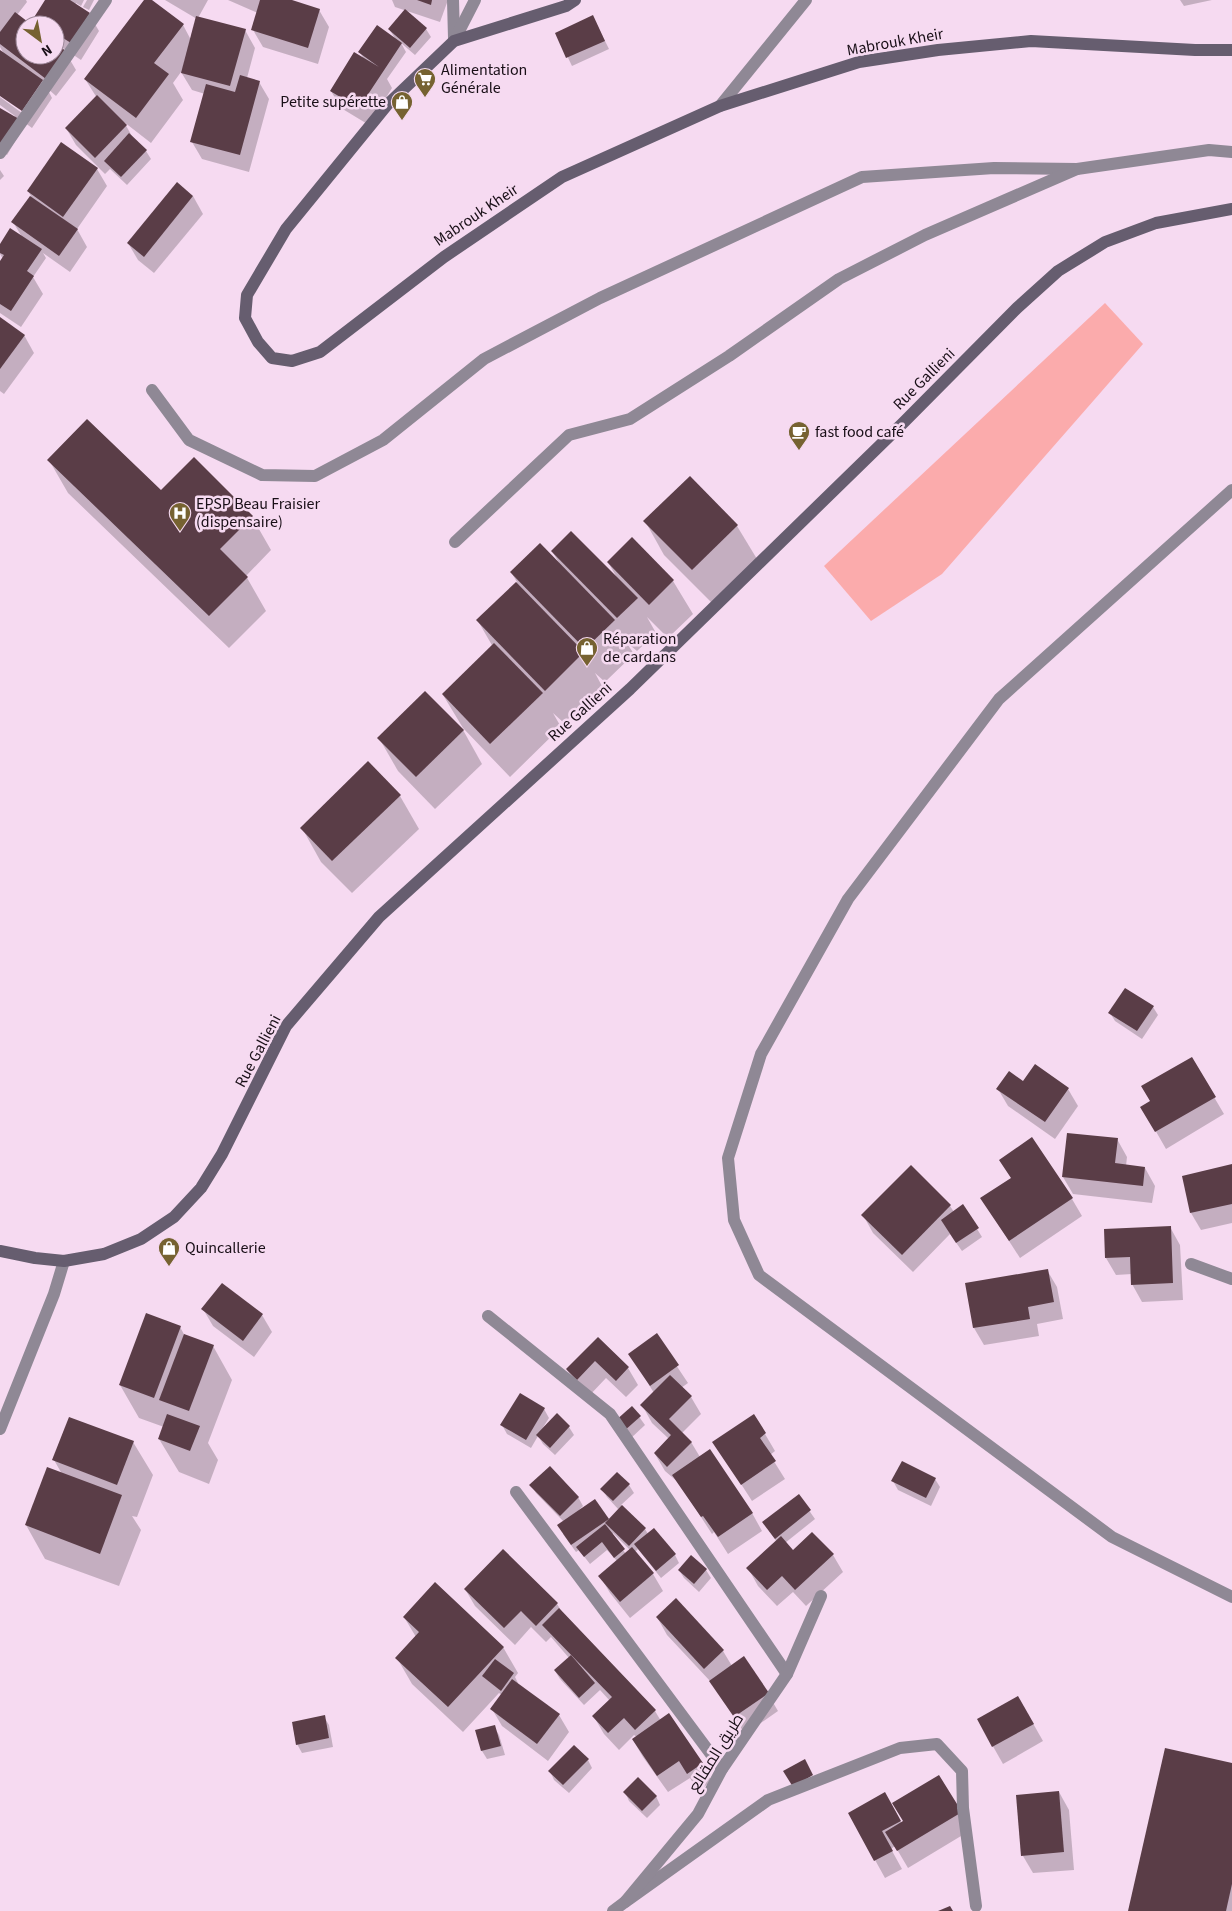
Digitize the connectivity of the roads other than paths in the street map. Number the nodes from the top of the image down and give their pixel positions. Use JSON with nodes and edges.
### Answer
{"nodes":[{"id":1,"x":106,"y":0,"type":"edge"},
{"id":2,"x":453,"y":0,"type":"edge"},
{"id":3,"x":475,"y":0,"type":"edge"},
{"id":4,"x":575,"y":0,"type":"edge"},
{"id":5,"x":806,"y":0,"type":"edge"},
{"id":6,"x":454,"y":41,"type":"junction"},
{"id":7,"x":1232,"y":50,"type":"edge"},
{"id":8,"x":720,"y":106,"type":"junction"},
{"id":9,"x":1232,"y":152,"type":"edge"},
{"id":10,"x":0,"y":153,"type":"edge"},
{"id":11,"x":1076,"y":169,"type":"junction"},
{"id":12,"x":1232,"y":209,"type":"edge"},
{"id":13,"x":152,"y":390,"type":"dead end"},
{"id":14,"x":1232,"y":490,"type":"edge"},
{"id":15,"x":455,"y":542,"type":"dead end"},
{"id":16,"x":0,"y":1251,"type":"edge"},
{"id":17,"x":64,"y":1261,"type":"junction"},
{"id":18,"x":1191,"y":1264,"type":"dead end"},
{"id":19,"x":1232,"y":1279,"type":"edge"},
{"id":20,"x":488,"y":1316,"type":"dead end"},
{"id":21,"x":0,"y":1429,"type":"edge"},
{"id":22,"x":516,"y":1492,"type":"dead end"},
{"id":23,"x":821,"y":1596,"type":"dead end"},
{"id":24,"x":1232,"y":1597,"type":"edge"},
{"id":25,"x":787,"y":1674,"type":"junction"},
{"id":26,"x":722,"y":1769,"type":"junction"},
{"id":27,"x":625,"y":1902,"type":"junction"},
{"id":28,"x":976,"y":1906,"type":"dead end"},
{"id":29,"x":613,"y":1911,"type":"edge"}],
"edges":[{"from":1,"to":10,"type":"street"},
{"from":2,"to":6,"type":"street"},
{"from":3,"to":6,"type":"street"},
{"from":4,"to":6,"type":"street","name":"Mabrouk Kheir"},
{"from":5,"to":8,"type":"street"},
{"from":6,"to":8,"type":"street","name":"Mabrouk Kheir"},
{"from":7,"to":8,"type":"street","name":"Mabrouk Kheir"},
{"from":9,"to":11,"type":"street"},
{"from":11,"to":13,"type":"street"},
{"from":11,"to":15,"type":"street"},
{"from":12,"to":17,"type":"street","name":"Rue Gallieni"},
{"from":14,"to":24,"type":"street"},
{"from":16,"to":17,"type":"street","name":"Rue Gallieni"},
{"from":17,"to":21,"type":"street"},
{"from":18,"to":19,"type":"street"},
{"from":20,"to":25,"type":"street"},
{"from":22,"to":26,"type":"street"},
{"from":23,"to":25,"type":"street","name":"طريق المقالع"},
{"from":25,"to":26,"type":"street","name":"طريق المقالع"},
{"from":26,"to":27,"type":"street","name":"طريق المقالع"},
{"from":27,"to":28,"type":"street"},
{"from":27,"to":29,"type":"street","name":"طريق المقالع"}]}
